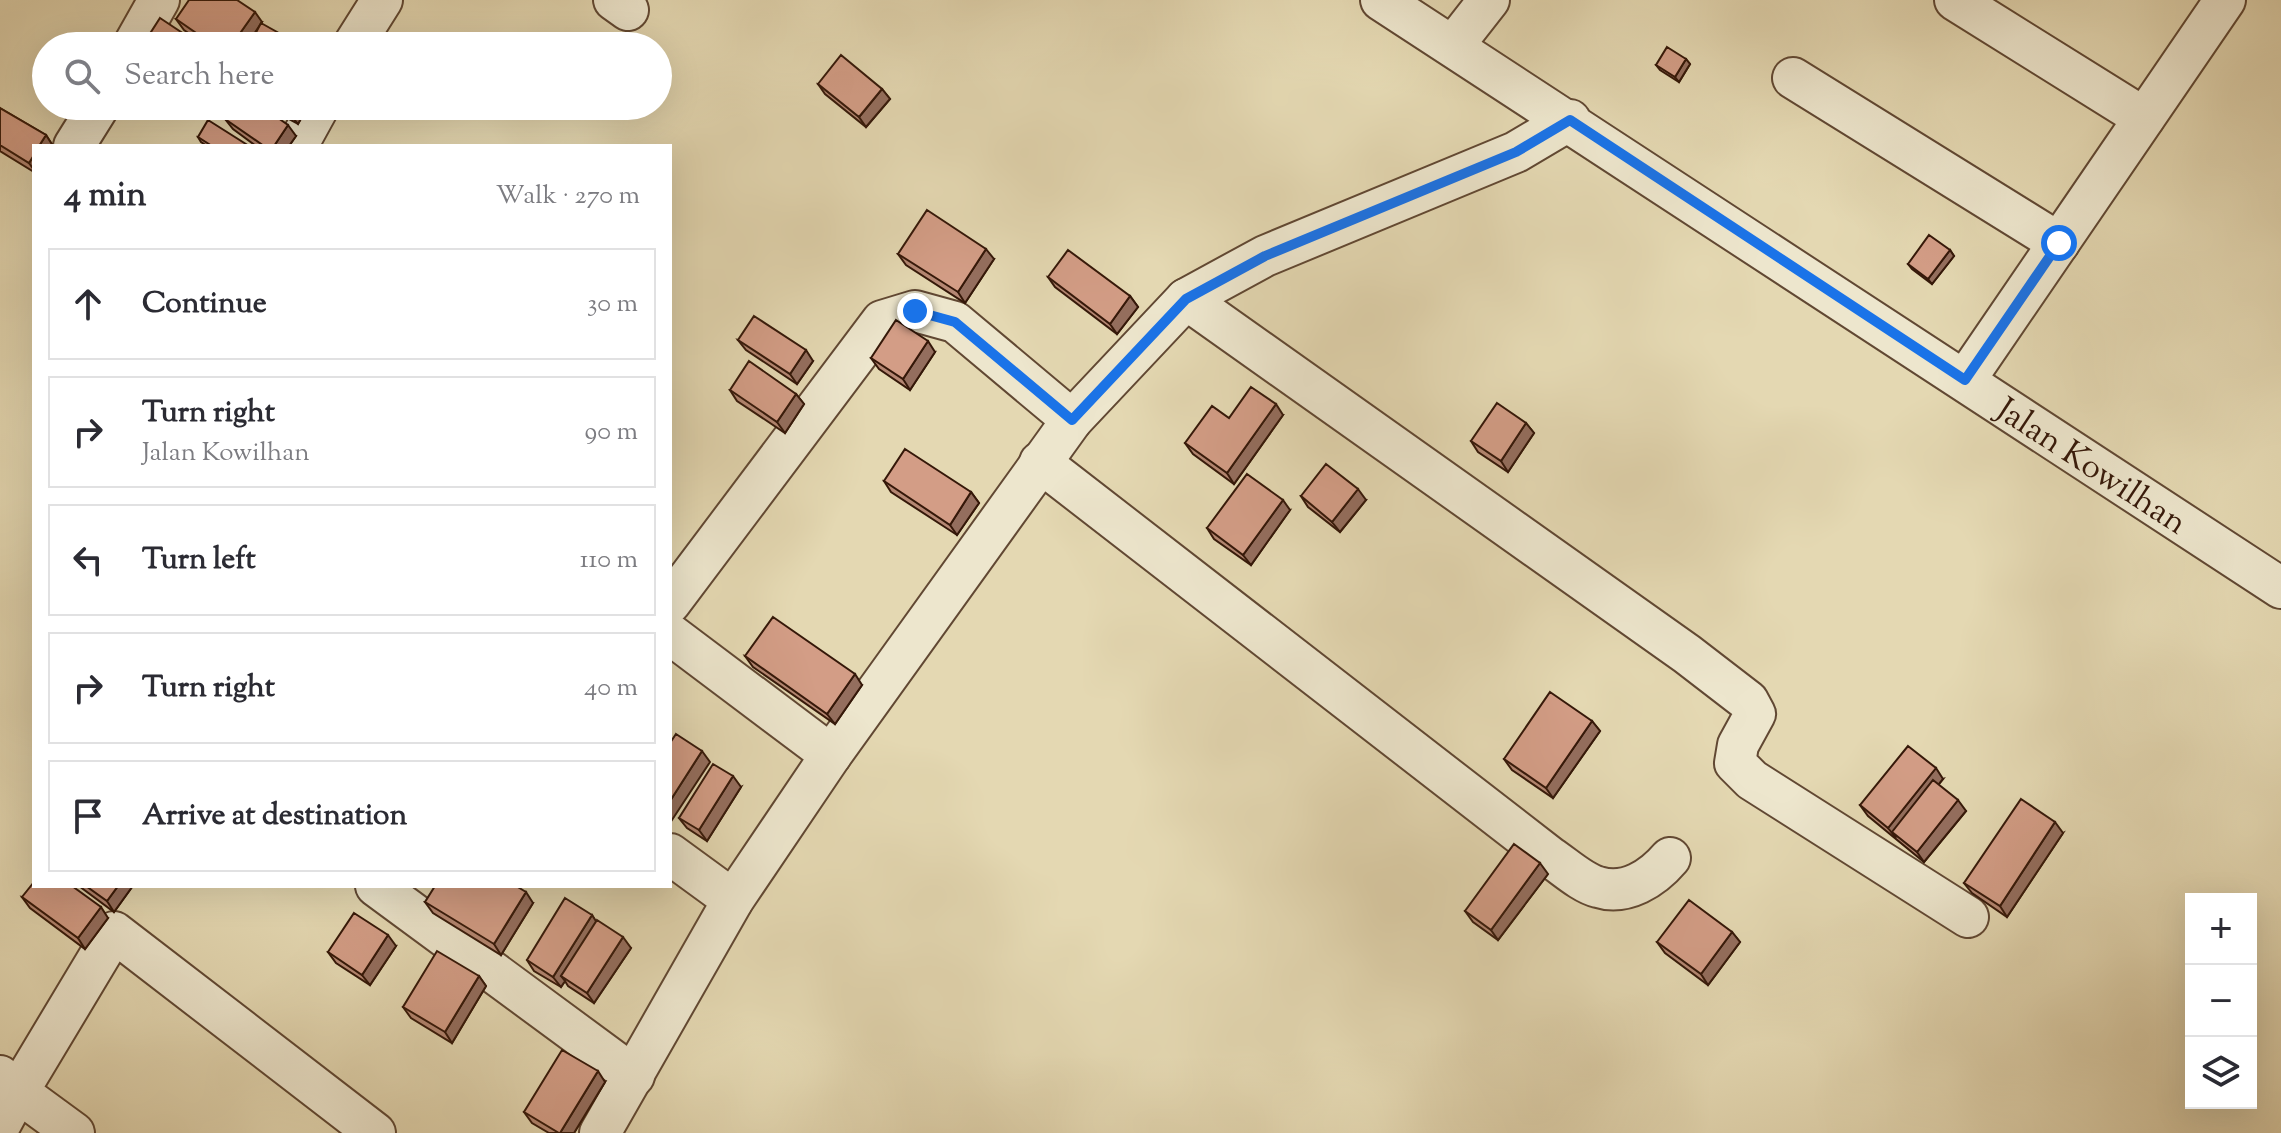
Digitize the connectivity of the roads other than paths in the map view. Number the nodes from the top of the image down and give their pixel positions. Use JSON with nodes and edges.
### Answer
{"nodes":[{"id":1,"x":159,"y":0,"type":"edge"},
{"id":2,"x":382,"y":0,"type":"edge"},
{"id":3,"x":1381,"y":0,"type":"edge"},
{"id":4,"x":1489,"y":0,"type":"edge"},
{"id":5,"x":1955,"y":0,"type":"edge"},
{"id":6,"x":2225,"y":0,"type":"edge"},
{"id":7,"x":141,"y":32,"type":"edge"},
{"id":8,"x":362,"y":32,"type":"edge"},
{"id":9,"x":1453,"y":46,"type":"junction"},
{"id":10,"x":1793,"y":78,"type":"dead end"},
{"id":11,"x":2144,"y":118,"type":"junction"},
{"id":12,"x":90,"y":120,"type":"edge"},
{"id":13,"x":311,"y":120,"type":"edge"},
{"id":14,"x":1570,"y":120,"type":"junction"},
{"id":15,"x":75,"y":144,"type":"edge"},
{"id":16,"x":298,"y":144,"type":"edge"},
{"id":17,"x":2059,"y":243,"type":"junction"},
{"id":18,"x":1186,"y":299,"type":"junction"},
{"id":19,"x":1965,"y":380,"type":"junction"},
{"id":20,"x":1072,"y":420,"type":"junction"},
{"id":21,"x":1040,"y":462,"type":"junction"},
{"id":22,"x":2281,"y":588,"type":"edge"},
{"id":23,"x":672,"y":600,"type":"edge"},
{"id":24,"x":672,"y":636,"type":"edge"},
{"id":25,"x":831,"y":755,"type":"junction"},
{"id":26,"x":672,"y":855,"type":"edge"},
{"id":27,"x":1670,"y":858,"type":"dead end"},
{"id":28,"x":379,"y":888,"type":"edge"},
{"id":29,"x":733,"y":900,"type":"junction"},
{"id":30,"x":1968,"y":917,"type":"dead end"},
{"id":31,"x":634,"y":1076,"type":"junction"},
{"id":32,"x":6,"y":1098,"type":"edge"},
{"id":33,"x":74,"y":1133,"type":"edge"},
{"id":34,"x":375,"y":1133,"type":"edge"},
{"id":35,"x":600,"y":1133,"type":"edge"}],
"edges":[{"from":1,"to":7,"type":"street"},
{"from":2,"to":8,"type":"street"},
{"from":3,"to":9,"type":"street","name":"Jalan Kowilhan"},
{"from":4,"to":9,"type":"street"},
{"from":5,"to":11,"type":"street"},
{"from":6,"to":11,"type":"street"},
{"from":9,"to":14,"type":"street","name":"Jalan Kowilhan"},
{"from":10,"to":17,"type":"street"},
{"from":11,"to":17,"type":"street"},
{"from":12,"to":15,"type":"street"},
{"from":13,"to":16,"type":"street"},
{"from":14,"to":18,"type":"street"},
{"from":14,"to":19,"type":"street","name":"Jalan Kowilhan"},
{"from":17,"to":19,"type":"street"},
{"from":18,"to":20,"type":"street"},
{"from":18,"to":30,"type":"street"},
{"from":19,"to":22,"type":"street","name":"Jalan Kowilhan"},
{"from":20,"to":21,"type":"street"},
{"from":20,"to":23,"type":"street"},
{"from":21,"to":25,"type":"street"},
{"from":21,"to":27,"type":"street"},
{"from":24,"to":25,"type":"street"},
{"from":25,"to":29,"type":"street"},
{"from":26,"to":29,"type":"street"},
{"from":28,"to":31,"type":"street"},
{"from":29,"to":31,"type":"street"},
{"from":31,"to":35,"type":"street"},
{"from":32,"to":33,"type":"street"},
{"from":32,"to":34,"type":"street"}]}
